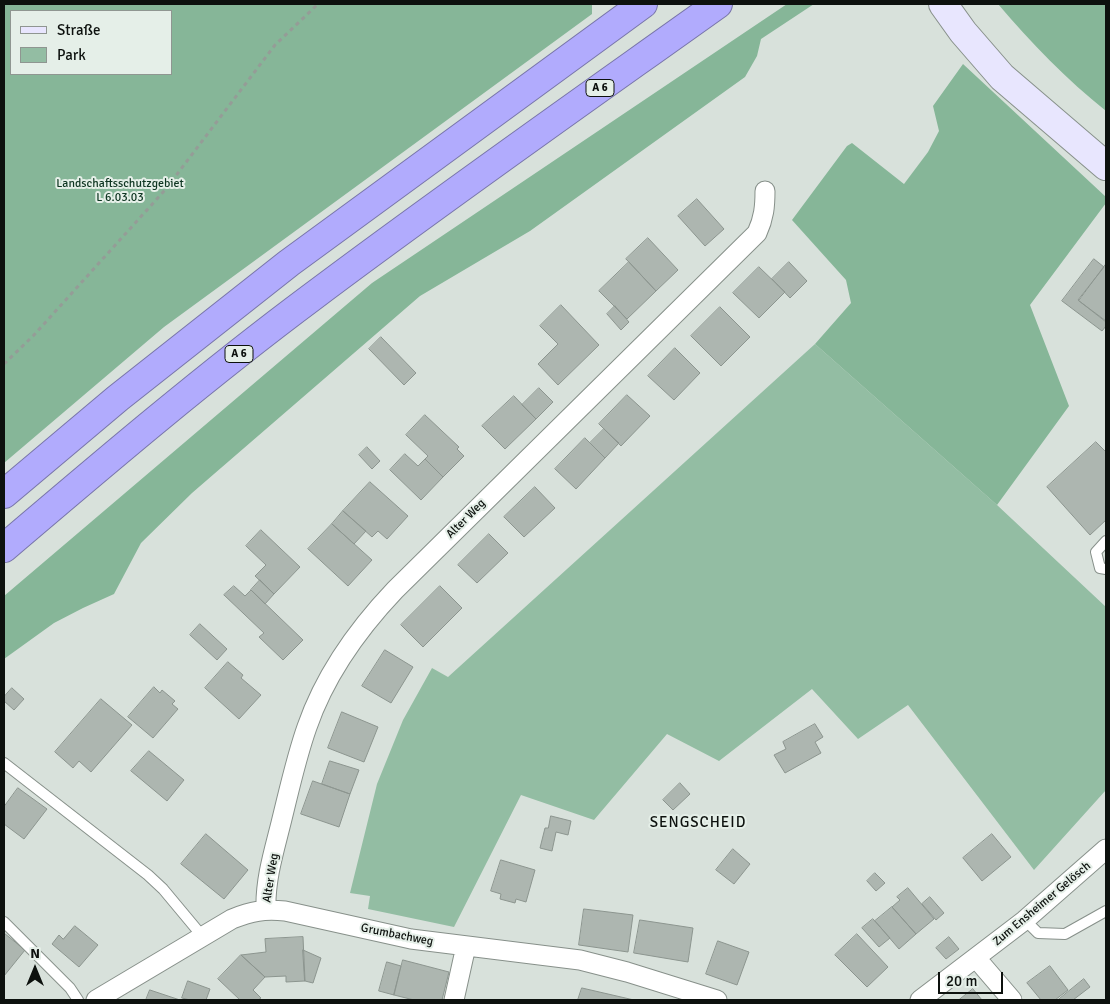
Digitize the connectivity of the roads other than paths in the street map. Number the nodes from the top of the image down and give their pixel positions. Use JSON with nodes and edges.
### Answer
{"nodes":[{"id":1,"x":642,"y":4,"type":"edge"},
{"id":2,"x":718,"y":4,"type":"edge"},
{"id":3,"x":943,"y":4,"type":"edge"},
{"id":4,"x":954,"y":4,"type":"edge"},
{"id":5,"x":1106,"y":143,"type":"edge"},
{"id":6,"x":1106,"y":166,"type":"edge"},
{"id":7,"x":765,"y":191,"type":"dead end"},
{"id":8,"x":4,"y":494,"type":"edge"},
{"id":9,"x":1106,"y":541,"type":"edge"},
{"id":10,"x":4,"y":548,"type":"edge"},
{"id":11,"x":1106,"y":569,"type":"edge"},
{"id":12,"x":4,"y":763,"type":"edge"},
{"id":13,"x":1106,"y":849,"type":"edge"},
{"id":14,"x":266,"y":909,"type":"junction"},
{"id":15,"x":1106,"y":911,"type":"edge"},
{"id":16,"x":1025,"y":920,"type":"junction"},
{"id":17,"x":4,"y":922,"type":"edge"},
{"id":18,"x":203,"y":937,"type":"junction"},
{"id":19,"x":466,"y":946,"type":"junction"},
{"id":20,"x":976,"y":958,"type":"junction"},
{"id":21,"x":78,"y":1000,"type":"edge"},
{"id":22,"x":96,"y":1000,"type":"edge"},
{"id":23,"x":454,"y":1000,"type":"edge"},
{"id":24,"x":717,"y":1000,"type":"edge"},
{"id":25,"x":920,"y":1000,"type":"edge"},
{"id":26,"x":1012,"y":1000,"type":"edge"}],
"edges":[{"from":1,"to":8,"type":"highway"},
{"from":2,"to":10,"type":"highway","number":"A 6"},
{"from":3,"to":6,"type":"main road"},
{"from":4,"to":5,"type":"main road"},
{"from":7,"to":14,"type":"street","name":"Alter Weg"},
{"from":9,"to":11,"type":"lane"},
{"from":12,"to":18,"type":"lane"},
{"from":13,"to":16,"type":"street","name":"Zum Ensheimer Gelösch"},
{"from":14,"to":18,"type":"street","name":"Grumbachweg"},
{"from":14,"to":19,"type":"street","name":"Grumbachweg"},
{"from":15,"to":16,"type":"lane"},
{"from":16,"to":20,"type":"street","name":"Zum Ensheimer Gelösch"},
{"from":17,"to":21,"type":"lane"},
{"from":18,"to":22,"type":"street","name":"Grumbachweg"},
{"from":19,"to":23,"type":"street"},
{"from":19,"to":24,"type":"street","name":"Grumbachweg"},
{"from":20,"to":25,"type":"street","name":"Zum Ensheimer Gelösch"},
{"from":20,"to":26,"type":"street"}]}
